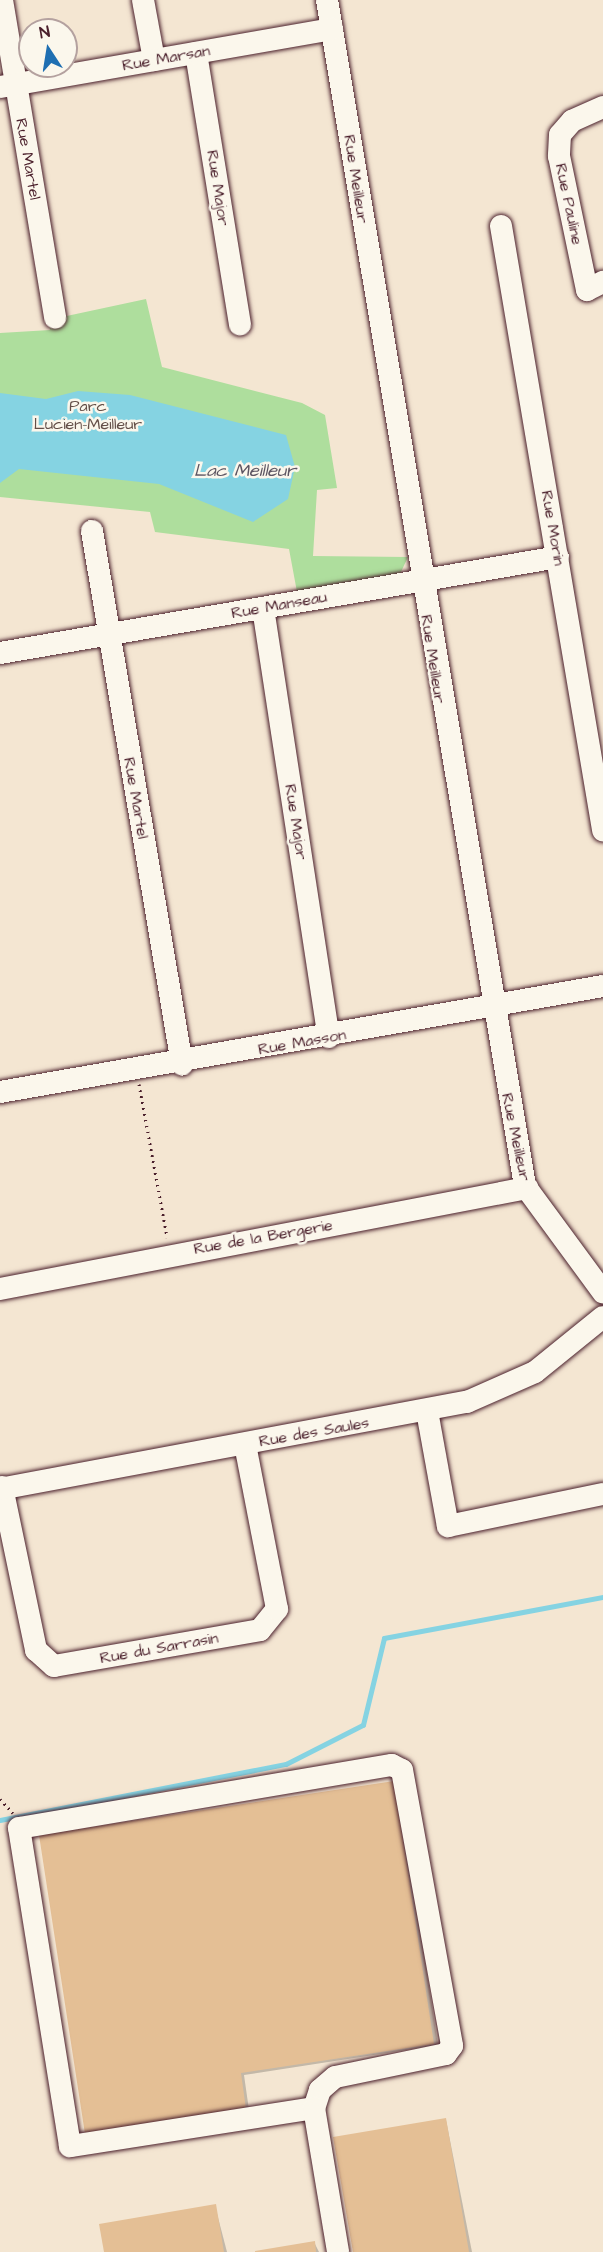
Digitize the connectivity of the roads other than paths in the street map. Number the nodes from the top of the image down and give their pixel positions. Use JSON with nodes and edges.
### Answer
{"nodes":[{"id":1,"x":2,"y":0,"type":"edge"},
{"id":2,"x":143,"y":0,"type":"edge"},
{"id":3,"x":327,"y":0,"type":"edge"},
{"id":4,"x":332,"y":29,"type":"junction"},
{"id":5,"x":196,"y":53,"type":"junction"},
{"id":6,"x":154,"y":60,"type":"junction"},
{"id":7,"x":8,"y":86,"type":"edge"},
{"id":8,"x":603,"y":107,"type":"edge"},
{"id":9,"x":501,"y":226,"type":"dead end"},
{"id":10,"x":595,"y":286,"type":"edge"},
{"id":11,"x":55,"y":318,"type":"dead end"},
{"id":12,"x":240,"y":324,"type":"dead end"},
{"id":13,"x":92,"y":531,"type":"dead end"},
{"id":14,"x":558,"y":557,"type":"junction"},
{"id":15,"x":420,"y":581,"type":"junction"},
{"id":16,"x":263,"y":608,"type":"junction"},
{"id":17,"x":108,"y":634,"type":"junction"},
{"id":18,"x":0,"y":653,"type":"edge"},
{"id":19,"x":603,"y":830,"type":"edge"},
{"id":20,"x":603,"y":986,"type":"edge"},
{"id":21,"x":491,"y":1010,"type":"junction"},
{"id":22,"x":329,"y":1037,"type":"junction"},
{"id":23,"x":182,"y":1064,"type":"junction"},
{"id":24,"x":0,"y":1092,"type":"edge"},
{"id":25,"x":526,"y":1188,"type":"junction"},
{"id":26,"x":0,"y":1289,"type":"edge"},
{"id":27,"x":603,"y":1292,"type":"edge"},
{"id":28,"x":603,"y":1317,"type":"edge"},
{"id":29,"x":427,"y":1411,"type":"junction"},
{"id":30,"x":245,"y":1445,"type":"junction"},
{"id":31,"x":1,"y":1488,"type":"edge"},
{"id":32,"x":603,"y":1494,"type":"edge"},
{"id":33,"x":314,"y":2108,"type":"junction"},
{"id":34,"x":338,"y":2252,"type":"edge"}],
"edges":[{"from":1,"to":7,"type":"street","name":"Rue Martel"},
{"from":2,"to":6,"type":"street"},
{"from":3,"to":4,"type":"street","name":"Rue Meilleur"},
{"from":4,"to":5,"type":"street","name":"Rue Marsan"},
{"from":4,"to":15,"type":"street","name":"Rue Meilleur"},
{"from":5,"to":6,"type":"street","name":"Rue Marsan"},
{"from":5,"to":12,"type":"street","name":"Rue Major"},
{"from":6,"to":7,"type":"street","name":"Rue Marsan"},
{"from":7,"to":11,"type":"street","name":"Rue Martel"},
{"from":8,"to":10,"type":"street","name":"Rue Pauline"},
{"from":9,"to":14,"type":"street","name":"Rue Morin"},
{"from":13,"to":17,"type":"street","name":"Rue Martel"},
{"from":14,"to":15,"type":"street","name":"Rue Manseau"},
{"from":14,"to":19,"type":"street","name":"Rue Morin"},
{"from":15,"to":16,"type":"street","name":"Rue Manseau"},
{"from":15,"to":21,"type":"street","name":"Rue Meilleur"},
{"from":16,"to":17,"type":"street","name":"Rue Manseau"},
{"from":16,"to":22,"type":"street","name":"Rue Major"},
{"from":17,"to":18,"type":"street","name":"Rue Manseau"},
{"from":17,"to":23,"type":"street","name":"Rue Martel"},
{"from":20,"to":21,"type":"street","name":"Rue Masson"},
{"from":21,"to":22,"type":"street","name":"Rue Masson"},
{"from":21,"to":25,"type":"street","name":"Rue Meilleur"},
{"from":22,"to":23,"type":"street","name":"Rue Masson"},
{"from":23,"to":24,"type":"street","name":"Rue Masson"},
{"from":25,"to":26,"type":"street","name":"Rue de la Bergerie"},
{"from":25,"to":27,"type":"street","name":"Rue Meilleur"},
{"from":28,"to":29,"type":"street","name":"Rue des Saules"},
{"from":29,"to":30,"type":"street","name":"Rue des Saules"},
{"from":29,"to":32,"type":"street"},
{"from":30,"to":31,"type":"street","name":"Rue des Saules"},
{"from":30,"to":31,"type":"street","name":"Rue du Sarrasin"},
{"from":33,"to":33,"type":"street"},
{"from":33,"to":34,"type":"street"}]}
